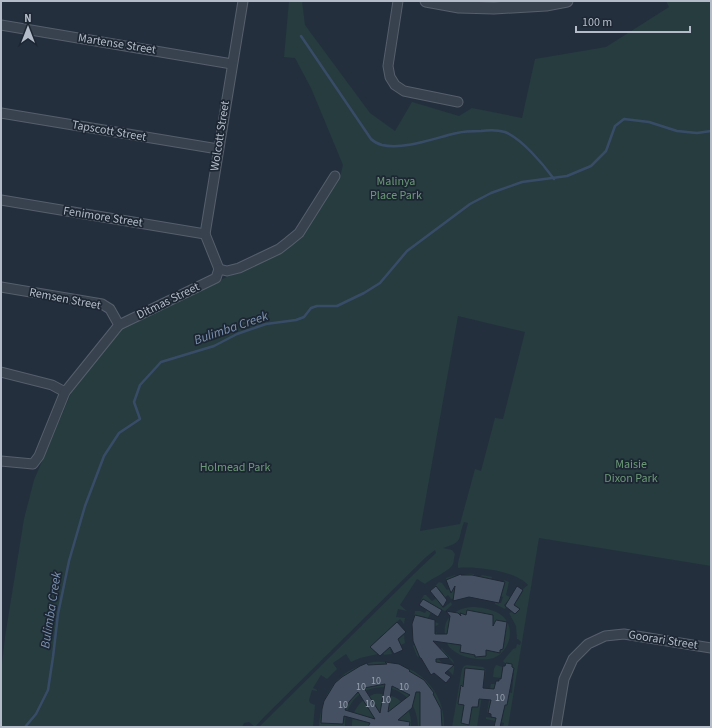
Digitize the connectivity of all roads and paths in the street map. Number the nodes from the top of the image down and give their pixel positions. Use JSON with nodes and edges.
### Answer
{"nodes":[{"id":1,"x":243,"y":1,"type":"edge"},
{"id":2,"x":398,"y":1,"type":"edge"},
{"id":3,"x":426,"y":1,"type":"edge"},
{"id":4,"x":567,"y":1,"type":"edge"},
{"id":5,"x":476,"y":4,"type":"edge"},
{"id":6,"x":1,"y":25,"type":"edge"},
{"id":7,"x":232,"y":64,"type":"junction"},
{"id":8,"x":458,"y":102,"type":"dead end"},
{"id":9,"x":1,"y":113,"type":"edge"},
{"id":10,"x":218,"y":150,"type":"junction"},
{"id":11,"x":335,"y":176,"type":"dead end"},
{"id":12,"x":1,"y":200,"type":"edge"},
{"id":13,"x":204,"y":234,"type":"junction"},
{"id":14,"x":219,"y":269,"type":"junction"},
{"id":15,"x":1,"y":287,"type":"edge"},
{"id":16,"x":119,"y":325,"type":"junction"},
{"id":17,"x":1,"y":372,"type":"edge"},
{"id":18,"x":65,"y":392,"type":"junction"},
{"id":19,"x":1,"y":461,"type":"edge"},
{"id":20,"x":711,"y":648,"type":"edge"},
{"id":21,"x":556,"y":727,"type":"edge"}],
"edges":[{"from":1,"to":7,"type":"street","name":"Wolcott Street"},
{"from":2,"to":8,"type":"street"},
{"from":3,"to":5,"type":"street"},
{"from":4,"to":5,"type":"street"},
{"from":6,"to":7,"type":"street","name":"Martense Street"},
{"from":7,"to":10,"type":"street","name":"Wolcott Street"},
{"from":9,"to":10,"type":"street","name":"Tapscott Street"},
{"from":10,"to":13,"type":"street","name":"Wolcott Street"},
{"from":11,"to":14,"type":"street"},
{"from":12,"to":13,"type":"street","name":"Fenimore Street"},
{"from":13,"to":14,"type":"street"},
{"from":14,"to":16,"type":"street","name":"Ditmas Street"},
{"from":15,"to":16,"type":"street","name":"Remsen Street"},
{"from":16,"to":18,"type":"street","name":"Ditmas Street"},
{"from":17,"to":18,"type":"street"},
{"from":18,"to":19,"type":"street","name":"Ditmas Street"},
{"from":20,"to":21,"type":"street","name":"Goorari Street"}]}
